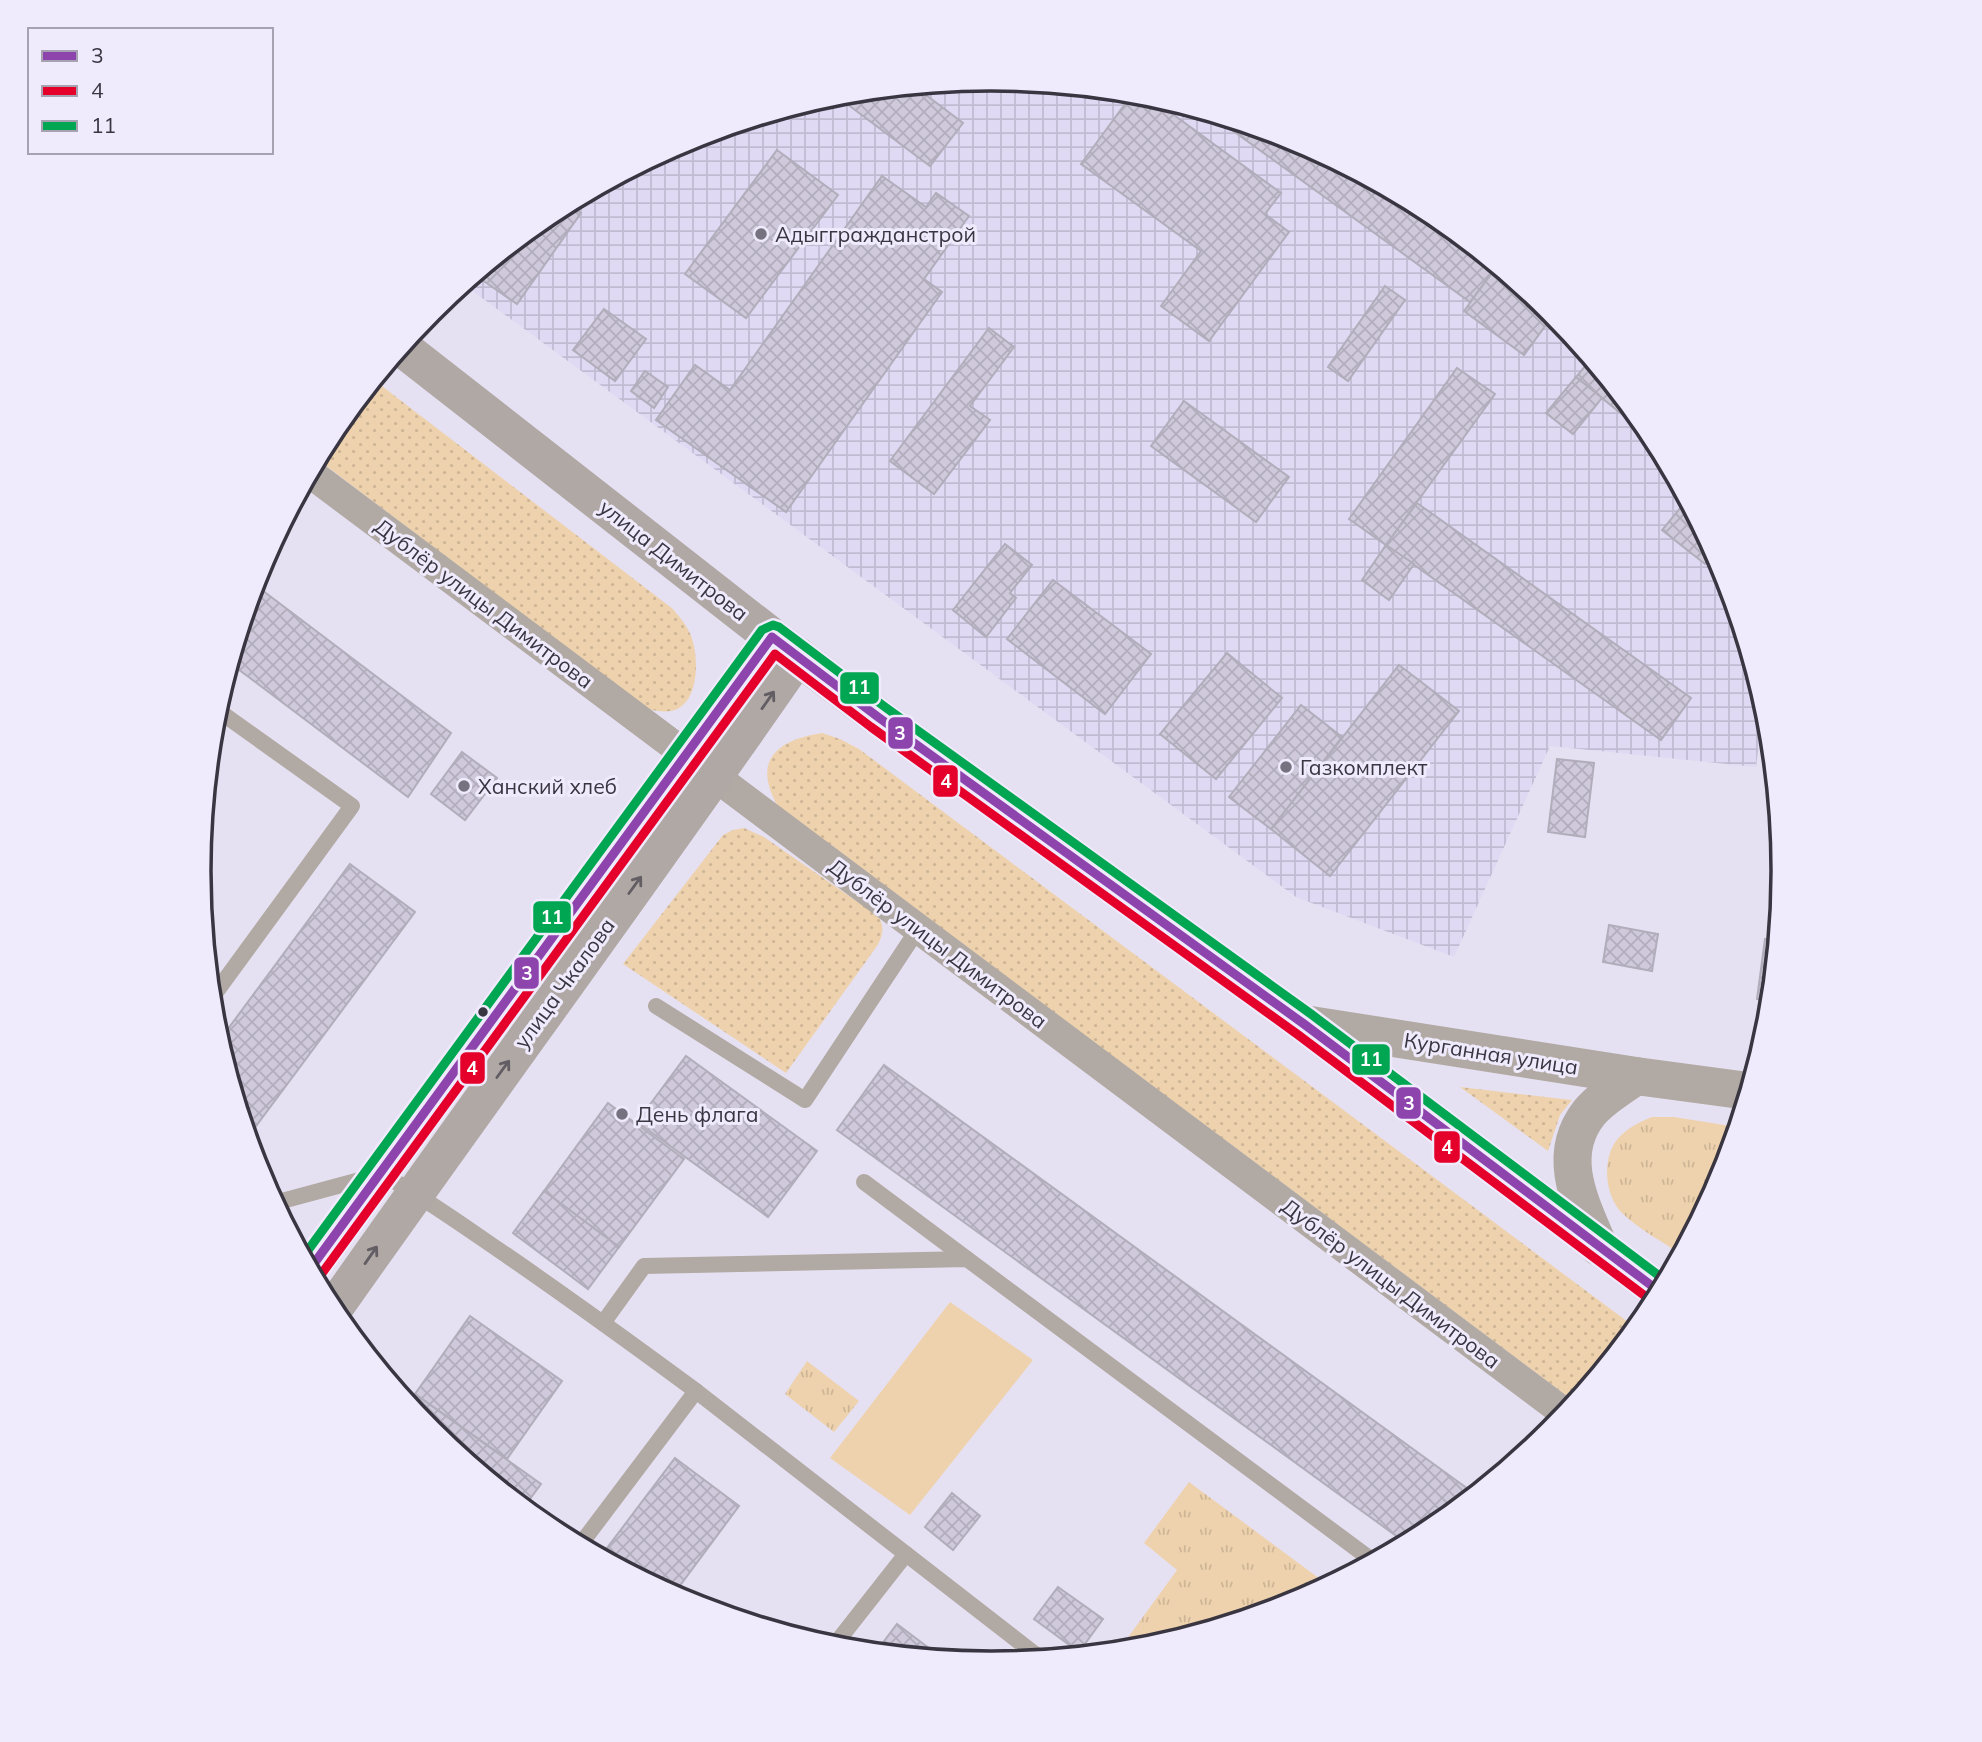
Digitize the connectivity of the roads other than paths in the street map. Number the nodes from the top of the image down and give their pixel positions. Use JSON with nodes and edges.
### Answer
{"nodes":[{"id":1,"x":409,"y":353,"type":"edge"},
{"id":2,"x":317,"y":479,"type":"edge"},
{"id":3,"x":785,"y":647,"type":"junction"},
{"id":4,"x":227,"y":717,"type":"edge"},
{"id":5,"x":701,"y":766,"type":"junction"},
{"id":6,"x":918,"y":929,"type":"junction"},
{"id":7,"x":220,"y":986,"type":"edge"},
{"id":8,"x":656,"y":1006,"type":"dead end"},
{"id":9,"x":1304,"y":1024,"type":"junction"},
{"id":10,"x":1636,"y":1076,"type":"junction"},
{"id":11,"x":1739,"y":1090,"type":"edge"},
{"id":12,"x":382,"y":1174,"type":"junction"},
{"id":13,"x":864,"y":1182,"type":"dead end"},
{"id":14,"x":415,"y":1193,"type":"junction"},
{"id":15,"x":284,"y":1200,"type":"edge"},
{"id":16,"x":1599,"y":1247,"type":"junction"},
{"id":17,"x":967,"y":1259,"type":"junction"},
{"id":18,"x":316,"y":1261,"type":"edge"},
{"id":19,"x":1651,"y":1285,"type":"edge"},
{"id":20,"x":340,"y":1300,"type":"edge"},
{"id":21,"x":603,"y":1323,"type":"junction"},
{"id":22,"x":696,"y":1391,"type":"junction"},
{"id":23,"x":1557,"y":1407,"type":"edge"},
{"id":24,"x":586,"y":1537,"type":"edge"},
{"id":25,"x":906,"y":1554,"type":"junction"},
{"id":26,"x":1365,"y":1555,"type":"edge"},
{"id":27,"x":841,"y":1636,"type":"edge"},
{"id":28,"x":1029,"y":1650,"type":"edge"}],
"edges":[{"from":1,"to":3,"type":"main road","name":"улица Димитрова"},
{"from":2,"to":5,"type":"street","name":"Дублёр улицы Димитрова"},
{"from":3,"to":5,"type":"main road","name":"улица Чкалова"},
{"from":3,"to":9,"type":"main road","name":"улица Димитрова"},
{"from":4,"to":7,"type":"lane"},
{"from":5,"to":6,"type":"street","name":"Дублёр улицы Димитрова"},
{"from":5,"to":12,"type":"main road","name":"улица Чкалова"},
{"from":14,"to":5,"type":"main road","name":"улица Чкалова","one_way":true},
{"from":6,"to":8,"type":"lane"},
{"from":6,"to":23,"type":"street","name":"Дублёр улицы Димитрова"},
{"from":9,"to":10,"type":"street","name":"Курганная улица"},
{"from":9,"to":16,"type":"main road","name":"улица Димитрова"},
{"from":10,"to":11,"type":"street","name":"Курганная улица"},
{"from":10,"to":16,"type":"street"},
{"from":12,"to":14,"type":"lane"},
{"from":12,"to":15,"type":"lane"},
{"from":12,"to":18,"type":"main road","name":"улица Чкалова"},
{"from":13,"to":17,"type":"lane"},
{"from":20,"to":14,"type":"main road","name":"улица Чкалова","one_way":true},
{"from":14,"to":21,"type":"lane"},
{"from":16,"to":19,"type":"main road","name":"улица Димитрова"},
{"from":17,"to":21,"type":"lane"},
{"from":17,"to":26,"type":"lane"},
{"from":21,"to":22,"type":"lane"},
{"from":22,"to":24,"type":"lane"},
{"from":22,"to":25,"type":"lane"},
{"from":25,"to":27,"type":"lane"},
{"from":25,"to":28,"type":"lane"}]}
